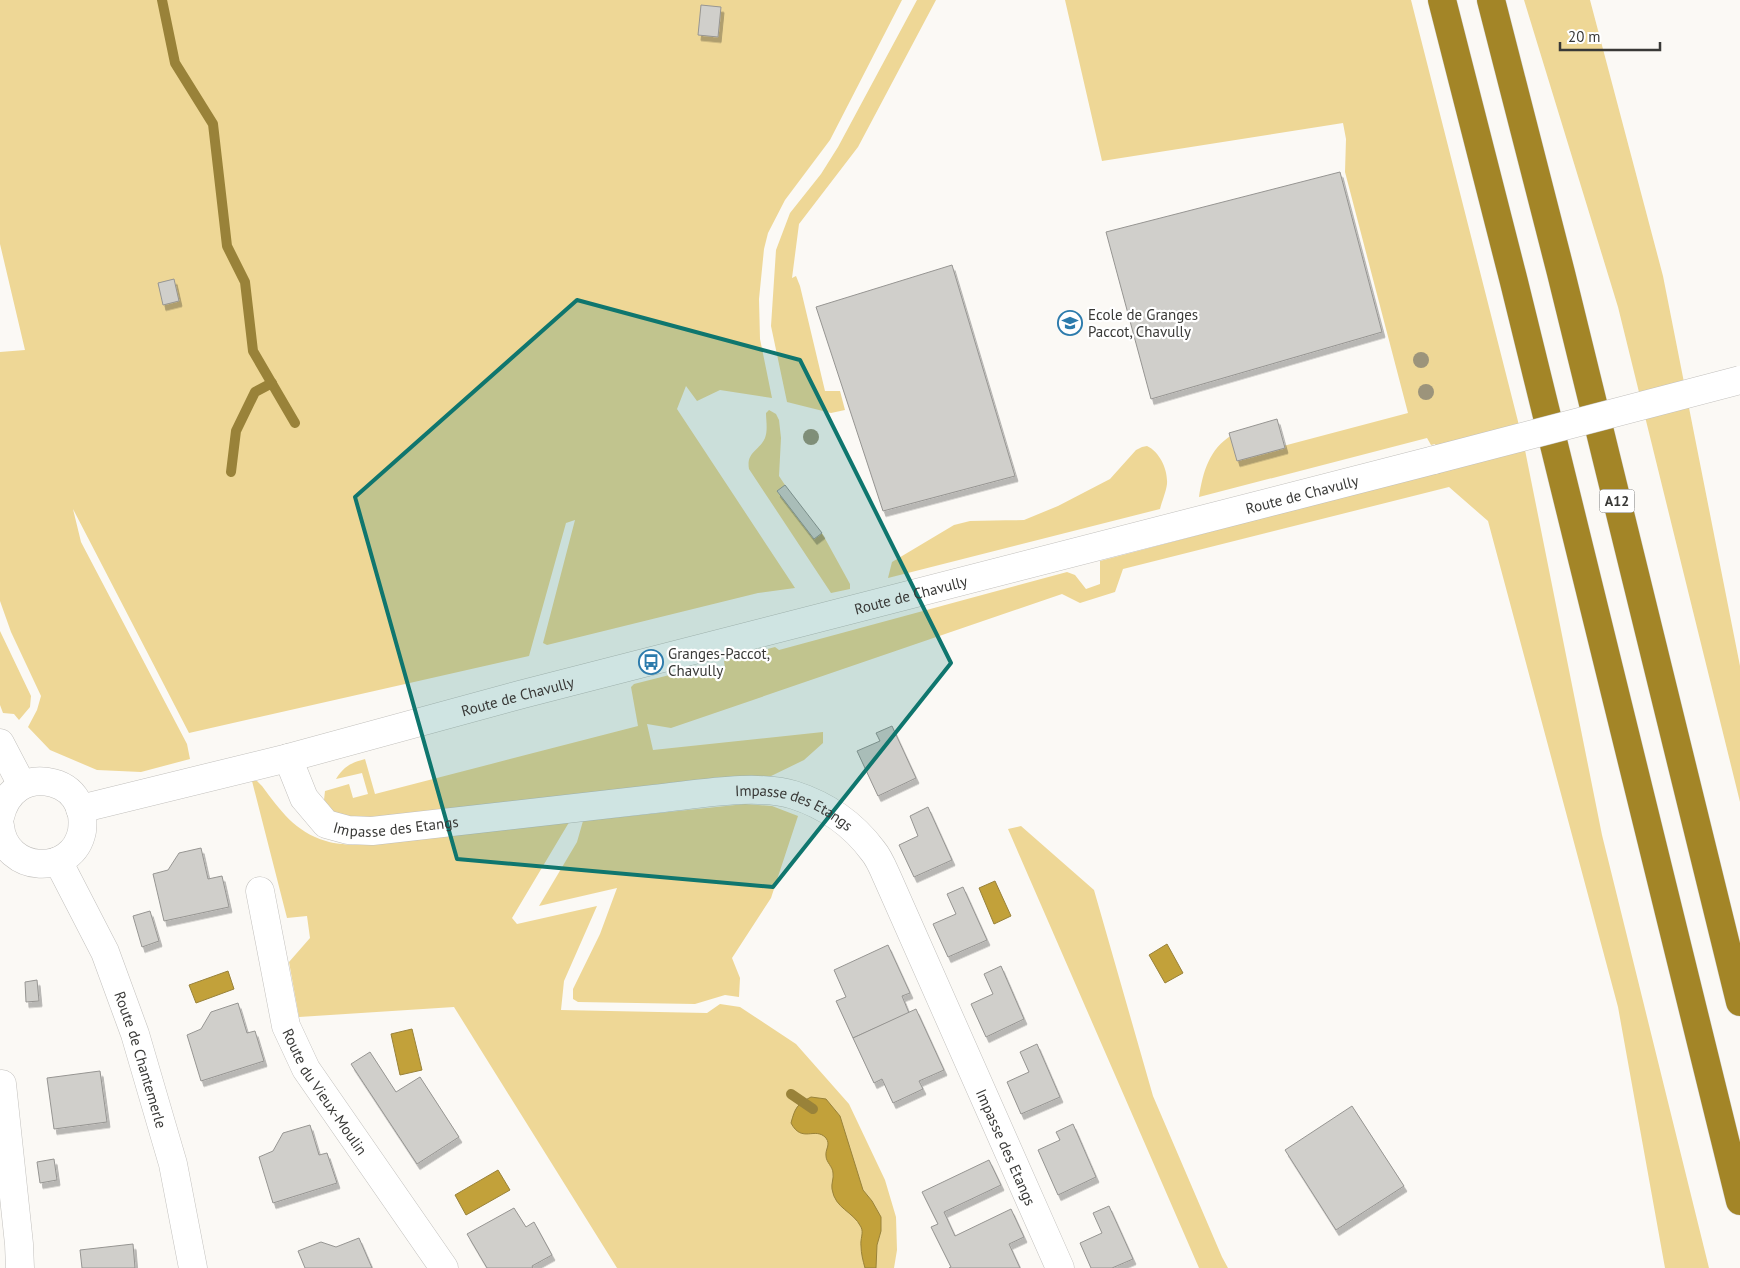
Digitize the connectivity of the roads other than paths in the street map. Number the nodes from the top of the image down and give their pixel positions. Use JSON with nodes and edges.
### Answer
{"nodes":[{"id":1,"x":1442,"y":0,"type":"edge"},
{"id":2,"x":1491,"y":0,"type":"edge"},
{"id":3,"x":1740,"y":380,"type":"edge"},
{"id":4,"x":0,"y":743,"type":"edge"},
{"id":5,"x":288,"y":758,"type":"junction"},
{"id":6,"x":22,"y":786,"type":"junction"},
{"id":7,"x":80,"y":809,"type":"junction"},
{"id":8,"x":0,"y":817,"type":"edge"},
{"id":9,"x":0,"y":826,"type":"edge"},
{"id":10,"x":58,"y":861,"type":"junction"},
{"id":11,"x":260,"y":891,"type":"dead end"},
{"id":12,"x":1740,"y":1002,"type":"edge"},
{"id":13,"x":2,"y":1084,"type":"dead end"},
{"id":14,"x":1737,"y":1190,"type":"edge"},
{"id":15,"x":1740,"y":1218,"type":"edge"},
{"id":16,"x":20,"y":1268,"type":"edge"},
{"id":17,"x":194,"y":1268,"type":"edge"},
{"id":18,"x":444,"y":1268,"type":"edge"},
{"id":19,"x":1060,"y":1268,"type":"edge"}],
"edges":[{"from":1,"to":14,"type":"highway"},
{"from":2,"to":12,"type":"highway","number":"A12"},
{"from":3,"to":5,"type":"street","name":"Route de Chavully","bridge":true},
{"from":4,"to":6,"type":"street"},
{"from":5,"to":7,"type":"street","name":"Route de Chavully"},
{"from":5,"to":19,"type":"street","name":"Impasse des Etangs"},
{"from":6,"to":7,"type":"street"},
{"from":6,"to":8,"type":"street"},
{"from":7,"to":10,"type":"street"},
{"from":9,"to":10,"type":"street"},
{"from":10,"to":17,"type":"street","name":"Route de Chantemerle"},
{"from":11,"to":18,"type":"street","name":"Route du Vieux-Moulin"},
{"from":13,"to":16,"type":"street"},
{"from":14,"to":15,"type":"highway"}]}
